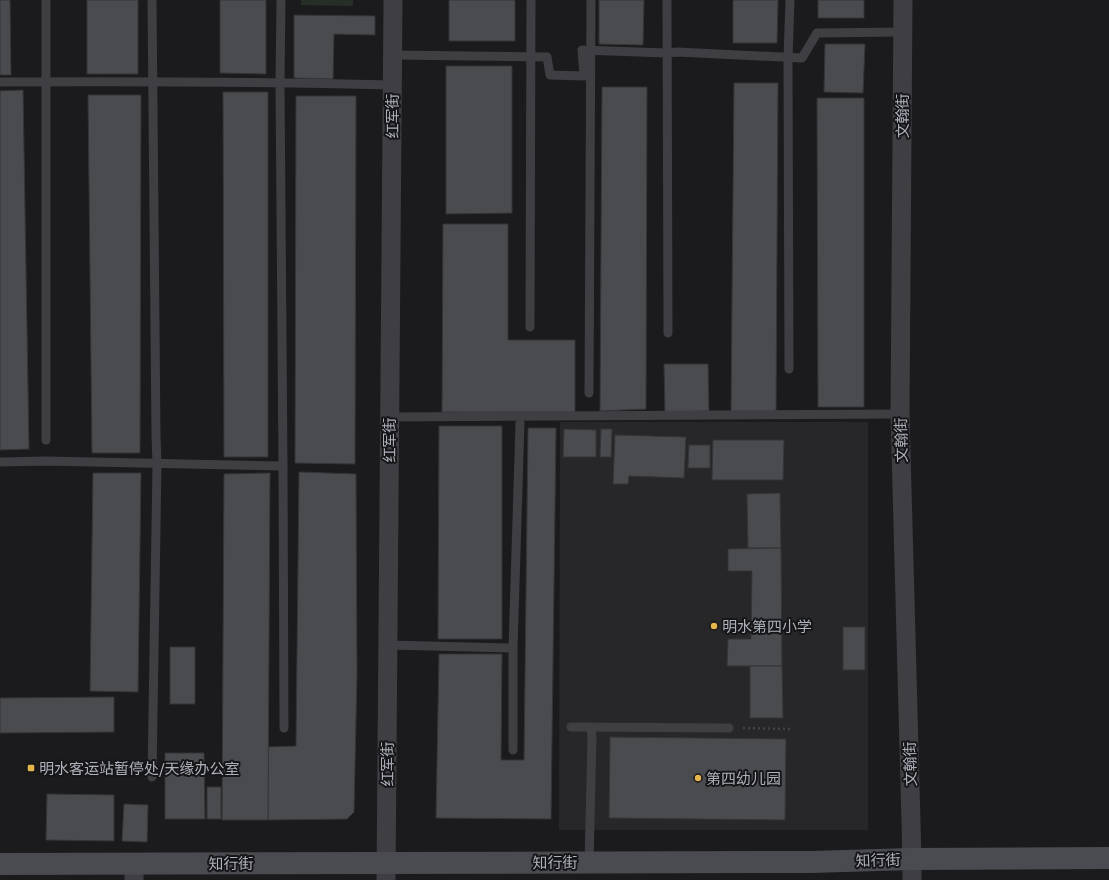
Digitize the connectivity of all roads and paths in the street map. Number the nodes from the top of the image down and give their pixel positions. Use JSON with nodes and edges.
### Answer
{"nodes":[{"id":1,"x":46,"y":0,"type":"edge"},
{"id":2,"x":152,"y":0,"type":"edge"},
{"id":3,"x":281,"y":0,"type":"edge"},
{"id":4,"x":393,"y":0,"type":"edge"},
{"id":5,"x":531,"y":0,"type":"edge"},
{"id":6,"x":590,"y":0,"type":"edge"},
{"id":7,"x":667,"y":0,"type":"edge"},
{"id":8,"x":790,"y":0,"type":"edge"},
{"id":9,"x":903,"y":0,"type":"edge"},
{"id":10,"x":903,"y":32,"type":"junction"},
{"id":11,"x":590,"y":50,"type":"junction"},
{"id":12,"x":667,"y":53,"type":"junction"},
{"id":13,"x":392,"y":55,"type":"junction"},
{"id":14,"x":531,"y":57,"type":"junction"},
{"id":15,"x":788,"y":58,"type":"junction"},
{"id":16,"x":46,"y":81,"type":"junction"},
{"id":17,"x":0,"y":82,"type":"edge"},
{"id":18,"x":152,"y":82,"type":"junction"},
{"id":19,"x":280,"y":83,"type":"junction"},
{"id":20,"x":392,"y":85,"type":"junction"},
{"id":21,"x":530,"y":327,"type":"dead end"},
{"id":22,"x":668,"y":333,"type":"dead end"},
{"id":23,"x":789,"y":369,"type":"dead end"},
{"id":24,"x":589,"y":393,"type":"dead end"},
{"id":25,"x":900,"y":414,"type":"junction"},
{"id":26,"x":389,"y":417,"type":"junction"},
{"id":27,"x":520,"y":423,"type":"dead end"},
{"id":28,"x":46,"y":440,"type":"dead end"},
{"id":29,"x":0,"y":462,"type":"edge"},
{"id":30,"x":157,"y":464,"type":"junction"},
{"id":31,"x":283,"y":466,"type":"junction"},
{"id":32,"x":388,"y":645,"type":"junction"},
{"id":33,"x":513,"y":648,"type":"junction"},
{"id":34,"x":571,"y":727,"type":"dead end"},
{"id":35,"x":591,"y":727,"type":"junction"},
{"id":36,"x":284,"y":728,"type":"dead end"},
{"id":37,"x":729,"y":728,"type":"joint"},
{"id":38,"x":790,"y":729,"type":"dead end"},
{"id":39,"x":513,"y":750,"type":"dead end"},
{"id":40,"x":152,"y":777,"type":"dead end"},
{"id":41,"x":1109,"y":858,"type":"edge"},
{"id":42,"x":589,"y":862,"type":"junction"},
{"id":43,"x":0,"y":864,"type":"edge"},
{"id":44,"x":912,"y":870,"type":"edge"},
{"id":45,"x":386,"y":871,"type":"edge"},
{"id":46,"x":134,"y":872,"type":"edge"}],
"edges":[{"from":1,"to":16,"type":"lane"},
{"from":2,"to":18,"type":"lane"},
{"from":3,"to":19,"type":"lane"},
{"from":4,"to":13,"type":"street","name":"红军街"},
{"from":5,"to":14,"type":"lane"},
{"from":6,"to":11,"type":"lane"},
{"from":7,"to":12,"type":"lane"},
{"from":8,"to":15,"type":"lane"},
{"from":9,"to":10,"type":"street","name":"文翰街"},
{"from":10,"to":15,"type":"lane"},
{"from":10,"to":25,"type":"street","name":"文翰街"},
{"from":11,"to":12,"type":"lane"},
{"from":11,"to":14,"type":"lane"},
{"from":11,"to":24,"type":"lane"},
{"from":12,"to":15,"type":"lane"},
{"from":12,"to":22,"type":"lane"},
{"from":13,"to":14,"type":"lane"},
{"from":13,"to":20,"type":"street","name":"红军街"},
{"from":14,"to":21,"type":"lane"},
{"from":15,"to":23,"type":"lane"},
{"from":16,"to":17,"type":"lane"},
{"from":16,"to":18,"type":"lane"},
{"from":16,"to":28,"type":"lane"},
{"from":18,"to":19,"type":"lane"},
{"from":18,"to":30,"type":"lane"},
{"from":19,"to":20,"type":"lane"},
{"from":19,"to":31,"type":"lane"},
{"from":20,"to":26,"type":"street","name":"红军街"},
{"from":25,"to":26,"type":"lane"},
{"from":25,"to":44,"type":"street","name":"文翰街"},
{"from":26,"to":32,"type":"street","name":"红军街"},
{"from":27,"to":33,"type":"lane"},
{"from":29,"to":30,"type":"lane"},
{"from":30,"to":31,"type":"lane"},
{"from":30,"to":40,"type":"lane"},
{"from":31,"to":36,"type":"lane"},
{"from":32,"to":33,"type":"lane"},
{"from":32,"to":45,"type":"street","name":"红军街"},
{"from":33,"to":39,"type":"lane"},
{"from":34,"to":35,"type":"lane"},
{"from":35,"to":37,"type":"lane"},
{"from":35,"to":42,"type":"lane"},
{"from":37,"to":38,"type":"path"},
{"from":41,"to":44,"type":"street","name":"知行街"},
{"from":42,"to":44,"type":"street","name":"知行街"},
{"from":42,"to":45,"type":"street","name":"知行街"},
{"from":43,"to":46,"type":"street","name":"知行街"},
{"from":45,"to":46,"type":"street","name":"知行街"}]}
